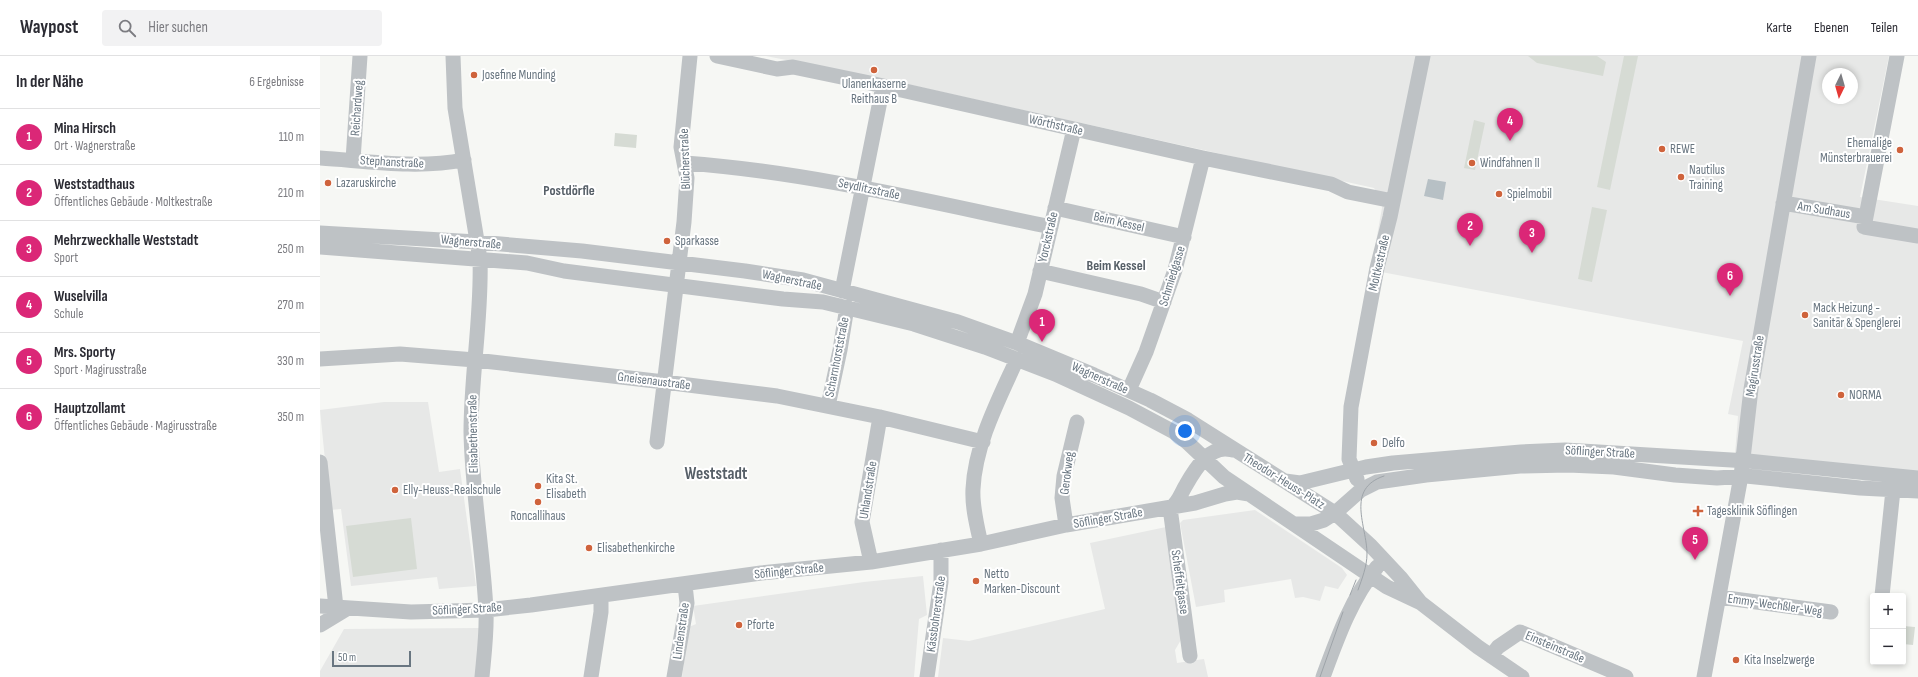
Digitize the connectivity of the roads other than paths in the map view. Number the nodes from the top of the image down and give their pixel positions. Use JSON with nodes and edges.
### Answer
{"nodes":[{"id":1,"x":360,"y":56,"type":"edge"},
{"id":2,"x":453,"y":56,"type":"edge"},
{"id":3,"x":690,"y":56,"type":"edge"},
{"id":4,"x":717,"y":56,"type":"edge"},
{"id":5,"x":1423,"y":56,"type":"edge"},
{"id":6,"x":1809,"y":56,"type":"edge"},
{"id":7,"x":1897,"y":56,"type":"edge"},
{"id":8,"x":883,"y":86,"type":"junction"},
{"id":9,"x":1074,"y":129,"type":"junction"},
{"id":10,"x":320,"y":158,"type":"edge"},
{"id":11,"x":1203,"y":158,"type":"junction"},
{"id":12,"x":354,"y":160,"type":"junction"},
{"id":13,"x":464,"y":160,"type":"junction"},
{"id":14,"x":685,"y":163,"type":"junction"},
{"id":15,"x":864,"y":188,"type":"junction"},
{"id":16,"x":1393,"y":201,"type":"junction"},
{"id":17,"x":1783,"y":203,"type":"junction"},
{"id":18,"x":1055,"y":208,"type":"junction"},
{"id":19,"x":1866,"y":217,"type":"junction"},
{"id":20,"x":1051,"y":227,"type":"junction"},
{"id":21,"x":320,"y":232,"type":"edge"},
{"id":22,"x":1918,"y":236,"type":"edge"},
{"id":23,"x":1184,"y":237,"type":"junction"},
{"id":24,"x":478,"y":242,"type":"junction"},
{"id":25,"x":320,"y":247,"type":"edge"},
{"id":26,"x":480,"y":259,"type":"junction"},
{"id":27,"x":679,"y":262,"type":"junction"},
{"id":28,"x":1040,"y":272,"type":"junction"},
{"id":29,"x":676,"y":284,"type":"junction"},
{"id":30,"x":842,"y":291,"type":"junction"},
{"id":31,"x":1164,"y":302,"type":"junction"},
{"id":32,"x":847,"y":307,"type":"junction"},
{"id":33,"x":1017,"y":343,"type":"junction"},
{"id":34,"x":320,"y":359,"type":"edge"},
{"id":35,"x":1017,"y":359,"type":"junction"},
{"id":36,"x":475,"y":360,"type":"junction"},
{"id":37,"x":664,"y":382,"type":"junction"},
{"id":38,"x":1129,"y":390,"type":"junction"},
{"id":39,"x":828,"y":406,"type":"junction"},
{"id":40,"x":880,"y":417,"type":"junction"},
{"id":41,"x":1077,"y":422,"type":"dead end"},
{"id":42,"x":657,"y":442,"type":"dead end"},
{"id":43,"x":983,"y":442,"type":"junction"},
{"id":44,"x":1232,"y":450,"type":"junction"},
{"id":45,"x":1204,"y":460,"type":"junction"},
{"id":46,"x":1742,"y":461,"type":"junction"},
{"id":47,"x":320,"y":462,"type":"edge"},
{"id":48,"x":1353,"y":470,"type":"junction"},
{"id":49,"x":1741,"y":476,"type":"junction"},
{"id":50,"x":1918,"y":478,"type":"edge"},
{"id":51,"x":1284,"y":481,"type":"junction"},
{"id":52,"x":1893,"y":490,"type":"junction"},
{"id":53,"x":1918,"y":491,"type":"edge"},
{"id":54,"x":1354,"y":495,"type":"junction"},
{"id":55,"x":1253,"y":496,"type":"junction"},
{"id":56,"x":1170,"y":508,"type":"junction"},
{"id":57,"x":1335,"y":513,"type":"junction"},
{"id":58,"x":1295,"y":524,"type":"junction"},
{"id":59,"x":1066,"y":525,"type":"junction"},
{"id":60,"x":981,"y":544,"type":"junction"},
{"id":61,"x":941,"y":550,"type":"junction"},
{"id":62,"x":1383,"y":559,"type":"junction"},
{"id":63,"x":871,"y":562,"type":"junction"},
{"id":64,"x":1370,"y":575,"type":"junction"},
{"id":65,"x":685,"y":585,"type":"junction"},
{"id":66,"x":1882,"y":593,"type":"edge"},
{"id":67,"x":601,"y":596,"type":"junction"},
{"id":68,"x":1719,"y":597,"type":"junction"},
{"id":69,"x":1421,"y":603,"type":"junction"},
{"id":70,"x":320,"y":606,"type":"edge"},
{"id":71,"x":342,"y":608,"type":"junction"},
{"id":72,"x":486,"y":610,"type":"junction"},
{"id":73,"x":1831,"y":612,"type":"dead end"},
{"id":74,"x":320,"y":625,"type":"edge"},
{"id":75,"x":1190,"y":656,"type":"dead end"},
{"id":76,"x":1491,"y":656,"type":"junction"},
{"id":77,"x":482,"y":677,"type":"edge"},
{"id":78,"x":591,"y":677,"type":"edge"},
{"id":79,"x":674,"y":677,"type":"edge"},
{"id":80,"x":927,"y":677,"type":"edge"},
{"id":81,"x":1323,"y":677,"type":"edge"},
{"id":82,"x":1522,"y":677,"type":"edge"},
{"id":83,"x":1626,"y":677,"type":"edge"},
{"id":84,"x":1704,"y":677,"type":"edge"}],
"edges":[{"from":1,"to":12,"type":"street","name":"Reichardweg"},
{"from":2,"to":13,"type":"street"},
{"from":3,"to":14,"type":"street","name":"Blücherstraße"},
{"from":4,"to":8,"type":"street","name":"Wörthstraße"},
{"from":5,"to":16,"type":"street","name":"Moltkestraße"},
{"from":6,"to":17,"type":"street","name":"Magirusstraße"},
{"from":7,"to":19,"type":"street","name":"Am Sudhaus"},
{"from":8,"to":9,"type":"street","name":"Wörthstraße"},
{"from":8,"to":15,"type":"street"},
{"from":9,"to":11,"type":"street","name":"Wörthstraße"},
{"from":9,"to":18,"type":"street","name":"Yorckstraße"},
{"from":10,"to":12,"type":"street","name":"Stephanstraße"},
{"from":11,"to":16,"type":"street","name":"Wörthstraße"},
{"from":11,"to":23,"type":"street","name":"Schmiedgasse"},
{"from":12,"to":13,"type":"street","name":"Stephanstraße"},
{"from":13,"to":24,"type":"street"},
{"from":14,"to":15,"type":"street","name":"Seydlitzstraße"},
{"from":14,"to":27,"type":"street","name":"Blücherstraße"},
{"from":15,"to":20,"type":"street","name":"Seydlitzstraße"},
{"from":15,"to":30,"type":"street"},
{"from":16,"to":48,"type":"street","name":"Moltkestraße"},
{"from":17,"to":19,"type":"street","name":"Am Sudhaus"},
{"from":17,"to":46,"type":"street","name":"Magirusstraße"},
{"from":18,"to":20,"type":"street","name":"Yorckstraße"},
{"from":18,"to":23,"type":"street","name":"Beim Kessel"},
{"from":19,"to":22,"type":"street","name":"Am Sudhaus"},
{"from":20,"to":28,"type":"street","name":"Yorckstraße"},
{"from":21,"to":24,"type":"street","name":"Wagnerstraße"},
{"from":23,"to":31,"type":"street","name":"Schmiedgasse"},
{"from":24,"to":26,"type":"street","name":"Elisabethenstraße"},
{"from":24,"to":27,"type":"street","name":"Wagnerstraße"},
{"from":25,"to":26,"type":"street","name":"Wagnerstraße"},
{"from":26,"to":29,"type":"street","name":"Wagnerstraße"},
{"from":26,"to":36,"type":"street","name":"Elisabethenstraße"},
{"from":27,"to":29,"type":"street","name":"Blücherstraße"},
{"from":27,"to":30,"type":"street","name":"Wagnerstraße"},
{"from":28,"to":31,"type":"street"},
{"from":28,"to":33,"type":"street","name":"Yorckstraße"},
{"from":29,"to":32,"type":"street","name":"Wagnerstraße"},
{"from":29,"to":37,"type":"street"},
{"from":30,"to":33,"type":"street","name":"Wagnerstraße"},
{"from":31,"to":38,"type":"street","name":"Schmiedgasse"},
{"from":32,"to":35,"type":"street","name":"Wagnerstraße"},
{"from":32,"to":39,"type":"street","name":"Scharnhorststraße"},
{"from":33,"to":38,"type":"street","name":"Wagnerstraße"},
{"from":34,"to":36,"type":"street","name":"Gneisenaustraße"},
{"from":35,"to":43,"type":"street"},
{"from":35,"to":45,"type":"street","name":"Wagnerstraße"},
{"from":36,"to":37,"type":"street","name":"Gneisenaustraße"},
{"from":36,"to":72,"type":"street","name":"Elisabethenstraße"},
{"from":37,"to":39,"type":"street","name":"Gneisenaustraße"},
{"from":37,"to":42,"type":"street"},
{"from":38,"to":44,"type":"street","name":"Wagnerstraße"},
{"from":39,"to":40,"type":"street","name":"Gneisenaustraße"},
{"from":40,"to":43,"type":"street","name":"Gneisenaustraße"},
{"from":40,"to":63,"type":"street","name":"Uhlandstraße"},
{"from":41,"to":59,"type":"street","name":"Gerokweg"},
{"from":43,"to":60,"type":"street"},
{"from":44,"to":45,"type":"street"},
{"from":44,"to":51,"type":"street","name":"Theodor-Heuss-Platz"},
{"from":45,"to":55,"type":"street"},
{"from":45,"to":56,"type":"street"},
{"from":46,"to":48,"type":"street","name":"Söflinger Straße"},
{"from":46,"to":49,"type":"street","name":"Magirusstraße"},
{"from":46,"to":50,"type":"street","name":"Söflinger Straße"},
{"from":47,"to":71,"type":"street"},
{"from":48,"to":51,"type":"street","name":"Söflinger Straße"},
{"from":48,"to":54,"type":"street","name":"Moltkestraße"},
{"from":49,"to":52,"type":"street","name":"Söflinger Straße"},
{"from":49,"to":54,"type":"street","name":"Söflinger Straße"},
{"from":49,"to":68,"type":"street","name":"Magirusstraße"},
{"from":51,"to":57,"type":"street","name":"Theodor-Heuss-Platz"},
{"from":52,"to":53,"type":"street","name":"Söflinger Straße"},
{"from":52,"to":66,"type":"street"},
{"from":54,"to":57,"type":"street","name":"Söflinger Straße"},
{"from":55,"to":56,"type":"street","name":"Söflinger Straße"},
{"from":55,"to":58,"type":"street"},
{"from":56,"to":59,"type":"street","name":"Söflinger Straße"},
{"from":56,"to":75,"type":"street","name":"Scheffeltgasse"},
{"from":57,"to":58,"type":"street","name":"Söflinger Straße"},
{"from":57,"to":62,"type":"street"},
{"from":58,"to":64,"type":"street"},
{"from":59,"to":60,"type":"street","name":"Söflinger Straße"},
{"from":60,"to":61,"type":"street","name":"Söflinger Straße"},
{"from":61,"to":63,"type":"street","name":"Söflinger Straße"},
{"from":61,"to":80,"type":"street","name":"Kässbohrerstraße"},
{"from":62,"to":64,"type":"street"},
{"from":62,"to":69,"type":"street"},
{"from":63,"to":65,"type":"street","name":"Söflinger Straße"},
{"from":64,"to":69,"type":"street"},
{"from":64,"to":81,"type":"street"},
{"from":65,"to":67,"type":"street","name":"Söflinger Straße"},
{"from":65,"to":79,"type":"street","name":"Lindenstraße"},
{"from":67,"to":72,"type":"street","name":"Söflinger Straße"},
{"from":67,"to":78,"type":"street"},
{"from":68,"to":73,"type":"street","name":"Emmy-Wechßler-Weg"},
{"from":68,"to":84,"type":"street","name":"Magirusstraße"},
{"from":69,"to":76,"type":"street"},
{"from":70,"to":71,"type":"street","name":"Söflinger Straße"},
{"from":71,"to":72,"type":"street","name":"Söflinger Straße"},
{"from":71,"to":74,"type":"street"},
{"from":72,"to":77,"type":"street","name":"Elisabethenstraße"},
{"from":76,"to":82,"type":"street"},
{"from":76,"to":83,"type":"street","name":"Einsteinstraße"}]}
